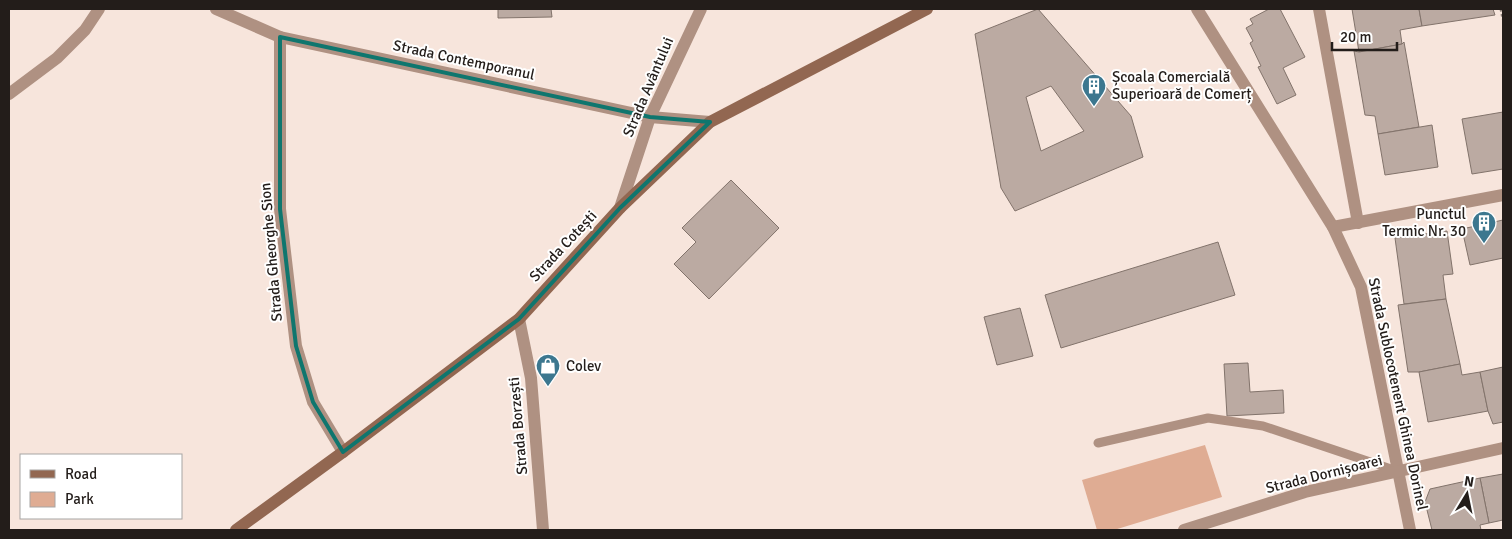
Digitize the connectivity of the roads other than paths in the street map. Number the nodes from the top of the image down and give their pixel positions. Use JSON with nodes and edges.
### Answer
{"nodes":[{"id":1,"x":99,"y":9,"type":"edge"},
{"id":2,"x":216,"y":9,"type":"edge"},
{"id":3,"x":701,"y":9,"type":"edge"},
{"id":4,"x":927,"y":9,"type":"edge"},
{"id":5,"x":1200,"y":9,"type":"edge"},
{"id":6,"x":1319,"y":9,"type":"edge"},
{"id":7,"x":280,"y":37,"type":"junction"},
{"id":8,"x":9,"y":94,"type":"edge"},
{"id":9,"x":650,"y":117,"type":"junction"},
{"id":10,"x":710,"y":122,"type":"junction"},
{"id":11,"x":1503,"y":196,"type":"edge"},
{"id":12,"x":620,"y":208,"type":"junction"},
{"id":13,"x":1358,"y":222,"type":"junction"},
{"id":14,"x":1333,"y":227,"type":"junction"},
{"id":15,"x":518,"y":319,"type":"junction"},
{"id":16,"x":1098,"y":443,"type":"dead end"},
{"id":17,"x":1503,"y":448,"type":"edge"},
{"id":18,"x":343,"y":452,"type":"junction"},
{"id":19,"x":1399,"y":472,"type":"junction"},
{"id":20,"x":236,"y":530,"type":"edge"},
{"id":21,"x":543,"y":530,"type":"edge"},
{"id":22,"x":1184,"y":530,"type":"edge"},
{"id":23,"x":1410,"y":530,"type":"edge"}],
"edges":[{"from":1,"to":8,"type":"street"},
{"from":2,"to":7,"type":"street","name":"Strada Contemporanul"},
{"from":3,"to":9,"type":"street","name":"Strada Avântului"},
{"from":4,"to":10,"type":"street","name":"Strada Cotești"},
{"from":5,"to":14,"type":"street","name":"Strada Sublocotenent Ghinea Dorinel"},
{"from":6,"to":13,"type":"street"},
{"from":7,"to":9,"type":"street","name":"Strada Contemporanul"},
{"from":7,"to":18,"type":"street","name":"Strada Gheorghe Sion"},
{"from":9,"to":10,"type":"street","name":"Strada Contemporanul"},
{"from":9,"to":12,"type":"street","name":"Strada Avântului"},
{"from":10,"to":12,"type":"street","name":"Strada Cotești"},
{"from":11,"to":13,"type":"street"},
{"from":12,"to":15,"type":"street","name":"Strada Cotești"},
{"from":13,"to":14,"type":"street"},
{"from":14,"to":19,"type":"street","name":"Strada Sublocotenent Ghinea Dorinel"},
{"from":15,"to":18,"type":"street","name":"Strada Cotești"},
{"from":15,"to":21,"type":"street","name":"Strada Borzești"},
{"from":16,"to":19,"type":"lane"},
{"from":17,"to":19,"type":"street","name":"Strada Dornișoarei"},
{"from":18,"to":20,"type":"street","name":"Strada Cotești"},
{"from":19,"to":22,"type":"street","name":"Strada Dornișoarei"},
{"from":19,"to":23,"type":"street","name":"Strada Sublocotenent Ghinea Dorinel"}]}
